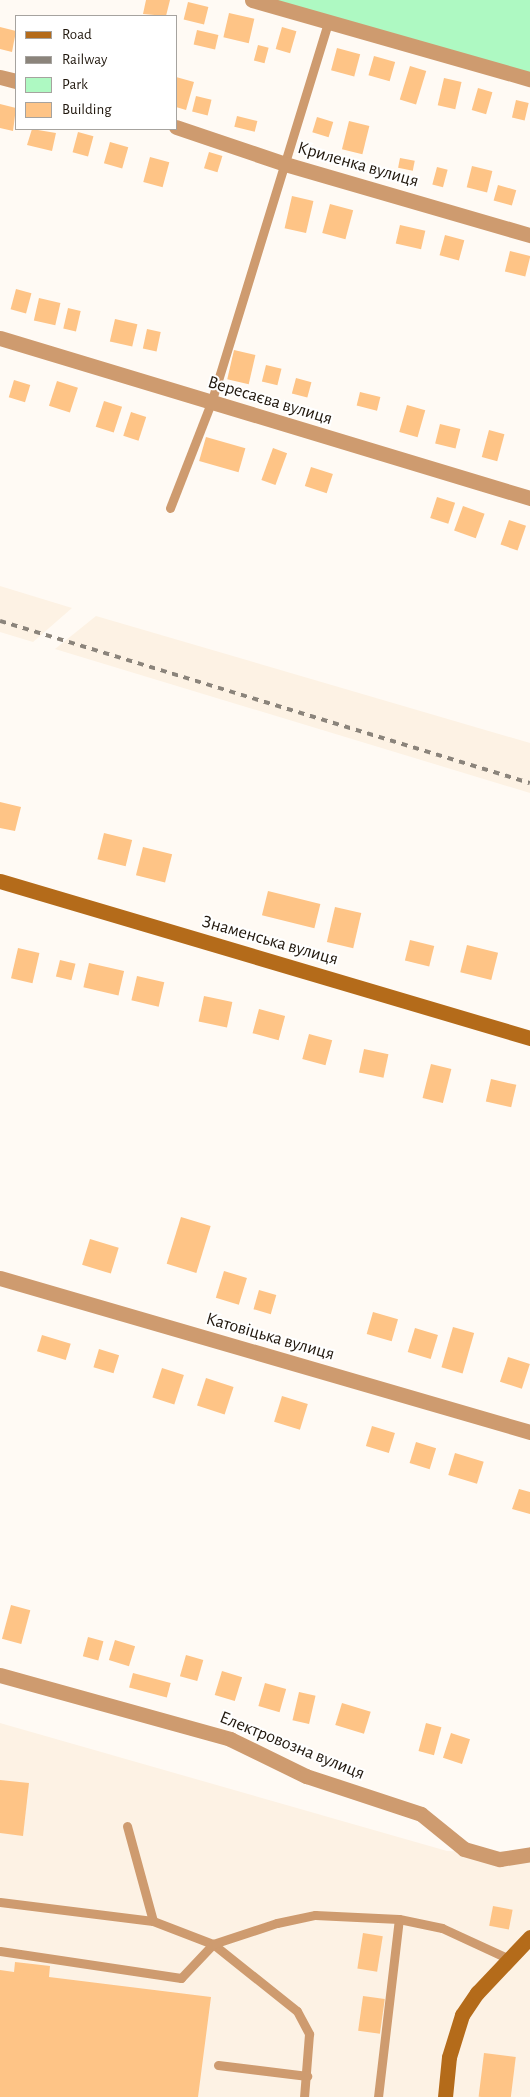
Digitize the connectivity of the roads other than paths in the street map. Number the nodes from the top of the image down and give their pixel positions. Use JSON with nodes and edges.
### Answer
{"nodes":[{"id":1,"x":252,"y":0,"type":"edge"},
{"id":2,"x":328,"y":23,"type":"junction"},
{"id":3,"x":0,"y":77,"type":"edge"},
{"id":4,"x":530,"y":80,"type":"edge"},
{"id":5,"x":15,"y":82,"type":"edge"},
{"id":6,"x":178,"y":128,"type":"edge"},
{"id":7,"x":285,"y":164,"type":"junction"},
{"id":8,"x":530,"y":235,"type":"edge"},
{"id":9,"x":0,"y":338,"type":"edge"},
{"id":10,"x":211,"y":403,"type":"junction"},
{"id":11,"x":530,"y":498,"type":"edge"},
{"id":12,"x":170,"y":508,"type":"dead end"},
{"id":13,"x":0,"y":881,"type":"edge"},
{"id":14,"x":530,"y":1038,"type":"edge"},
{"id":15,"x":0,"y":1278,"type":"edge"},
{"id":16,"x":530,"y":1432,"type":"edge"},
{"id":17,"x":0,"y":1675,"type":"edge"},
{"id":18,"x":127,"y":1826,"type":"dead end"},
{"id":19,"x":530,"y":1854,"type":"edge"},
{"id":20,"x":0,"y":1902,"type":"edge"},
{"id":21,"x":399,"y":1920,"type":"junction"},
{"id":22,"x":152,"y":1921,"type":"junction"},
{"id":23,"x":530,"y":1937,"type":"edge"},
{"id":24,"x":213,"y":1944,"type":"junction"},
{"id":25,"x":0,"y":1951,"type":"edge"},
{"id":26,"x":507,"y":1958,"type":"junction"},
{"id":27,"x":218,"y":2065,"type":"dead end"},
{"id":28,"x":307,"y":2076,"type":"junction"},
{"id":29,"x":304,"y":2097,"type":"edge"},
{"id":30,"x":378,"y":2097,"type":"edge"},
{"id":31,"x":445,"y":2097,"type":"edge"}],
"edges":[{"from":1,"to":2,"type":"street"},
{"from":2,"to":4,"type":"street"},
{"from":2,"to":7,"type":"lane"},
{"from":3,"to":5,"type":"street"},
{"from":6,"to":7,"type":"street","name":"Криленка вулиця"},
{"from":7,"to":8,"type":"street","name":"Криленка вулиця"},
{"from":7,"to":10,"type":"lane"},
{"from":9,"to":10,"type":"street","name":"Вересаєва вулиця"},
{"from":10,"to":11,"type":"street","name":"Вересаєва вулиця"},
{"from":10,"to":12,"type":"lane"},
{"from":13,"to":14,"type":"main road","name":"Знаменська вулиця"},
{"from":15,"to":16,"type":"street","name":"Катовіцька вулиця"},
{"from":17,"to":19,"type":"street","name":"Електровозна вулиця"},
{"from":18,"to":22,"type":"lane"},
{"from":20,"to":22,"type":"lane"},
{"from":21,"to":24,"type":"lane"},
{"from":21,"to":26,"type":"lane"},
{"from":21,"to":30,"type":"lane"},
{"from":22,"to":24,"type":"lane"},
{"from":23,"to":26,"type":"main road"},
{"from":24,"to":25,"type":"lane"},
{"from":24,"to":28,"type":"lane"},
{"from":26,"to":31,"type":"main road"},
{"from":27,"to":28,"type":"lane"},
{"from":28,"to":29,"type":"lane"}]}
